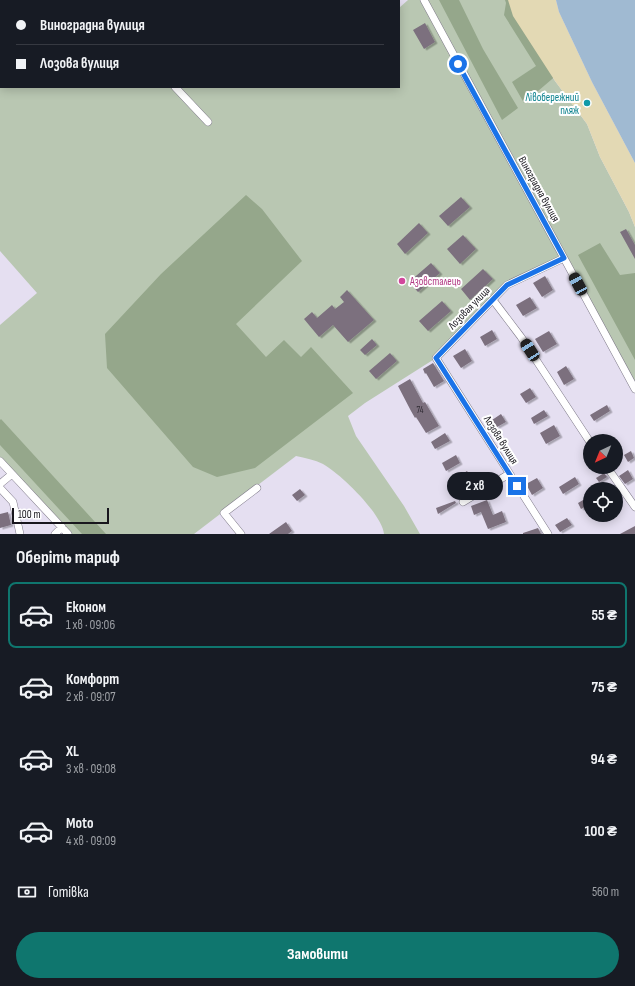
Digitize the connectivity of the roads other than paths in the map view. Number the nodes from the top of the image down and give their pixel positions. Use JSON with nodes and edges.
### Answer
{"nodes":[{"id":1,"x":424,"y":0,"type":"edge"},
{"id":2,"x":176,"y":88,"type":"edge"},
{"id":3,"x":208,"y":122,"type":"dead end"},
{"id":4,"x":564,"y":258,"type":"junction"},
{"id":5,"x":493,"y":300,"type":"junction"},
{"id":6,"x":436,"y":358,"type":"joint"},
{"id":7,"x":635,"y":389,"type":"edge"},
{"id":8,"x":585,"y":434,"type":"edge"},
{"id":9,"x":0,"y":461,"type":"edge"},
{"id":10,"x":12,"y":474,"type":"junction"},
{"id":11,"x":509,"y":474,"type":"junction"},
{"id":12,"x":612,"y":474,"type":"edge"},
{"id":13,"x":0,"y":484,"type":"edge"},
{"id":14,"x":0,"y":488,"type":"edge"},
{"id":15,"x":257,"y":488,"type":"dead end"},
{"id":16,"x":463,"y":502,"type":"dead end"},
{"id":17,"x":635,"y":507,"type":"edge"},
{"id":18,"x":62,"y":527,"type":"junction"},
{"id":19,"x":20,"y":534,"type":"edge"},
{"id":20,"x":55,"y":534,"type":"edge"},
{"id":21,"x":68,"y":534,"type":"edge"},
{"id":22,"x":241,"y":534,"type":"edge"},
{"id":23,"x":548,"y":534,"type":"edge"}],
"edges":[{"from":1,"to":4,"type":"street","name":"Виноградна вулиця"},
{"from":2,"to":3,"type":"street"},
{"from":4,"to":5,"type":"street","name":"Лозовая улица"},
{"from":4,"to":7,"type":"street","name":"Виноградна вулиця"},
{"from":5,"to":6,"type":"street","name":"Лозовая улица"},
{"from":5,"to":8,"type":"street"},
{"from":6,"to":11,"type":"street","name":"Лозова вулиця"},
{"from":9,"to":10,"type":"street"},
{"from":10,"to":13,"type":"street"},
{"from":10,"to":18,"type":"street"},
{"from":11,"to":16,"type":"street"},
{"from":11,"to":23,"type":"street","name":"Лозова вулиця"},
{"from":12,"to":17,"type":"street"},
{"from":14,"to":19,"type":"street"},
{"from":15,"to":22,"type":"street"},
{"from":18,"to":20,"type":"street"},
{"from":18,"to":21,"type":"street"}]}
